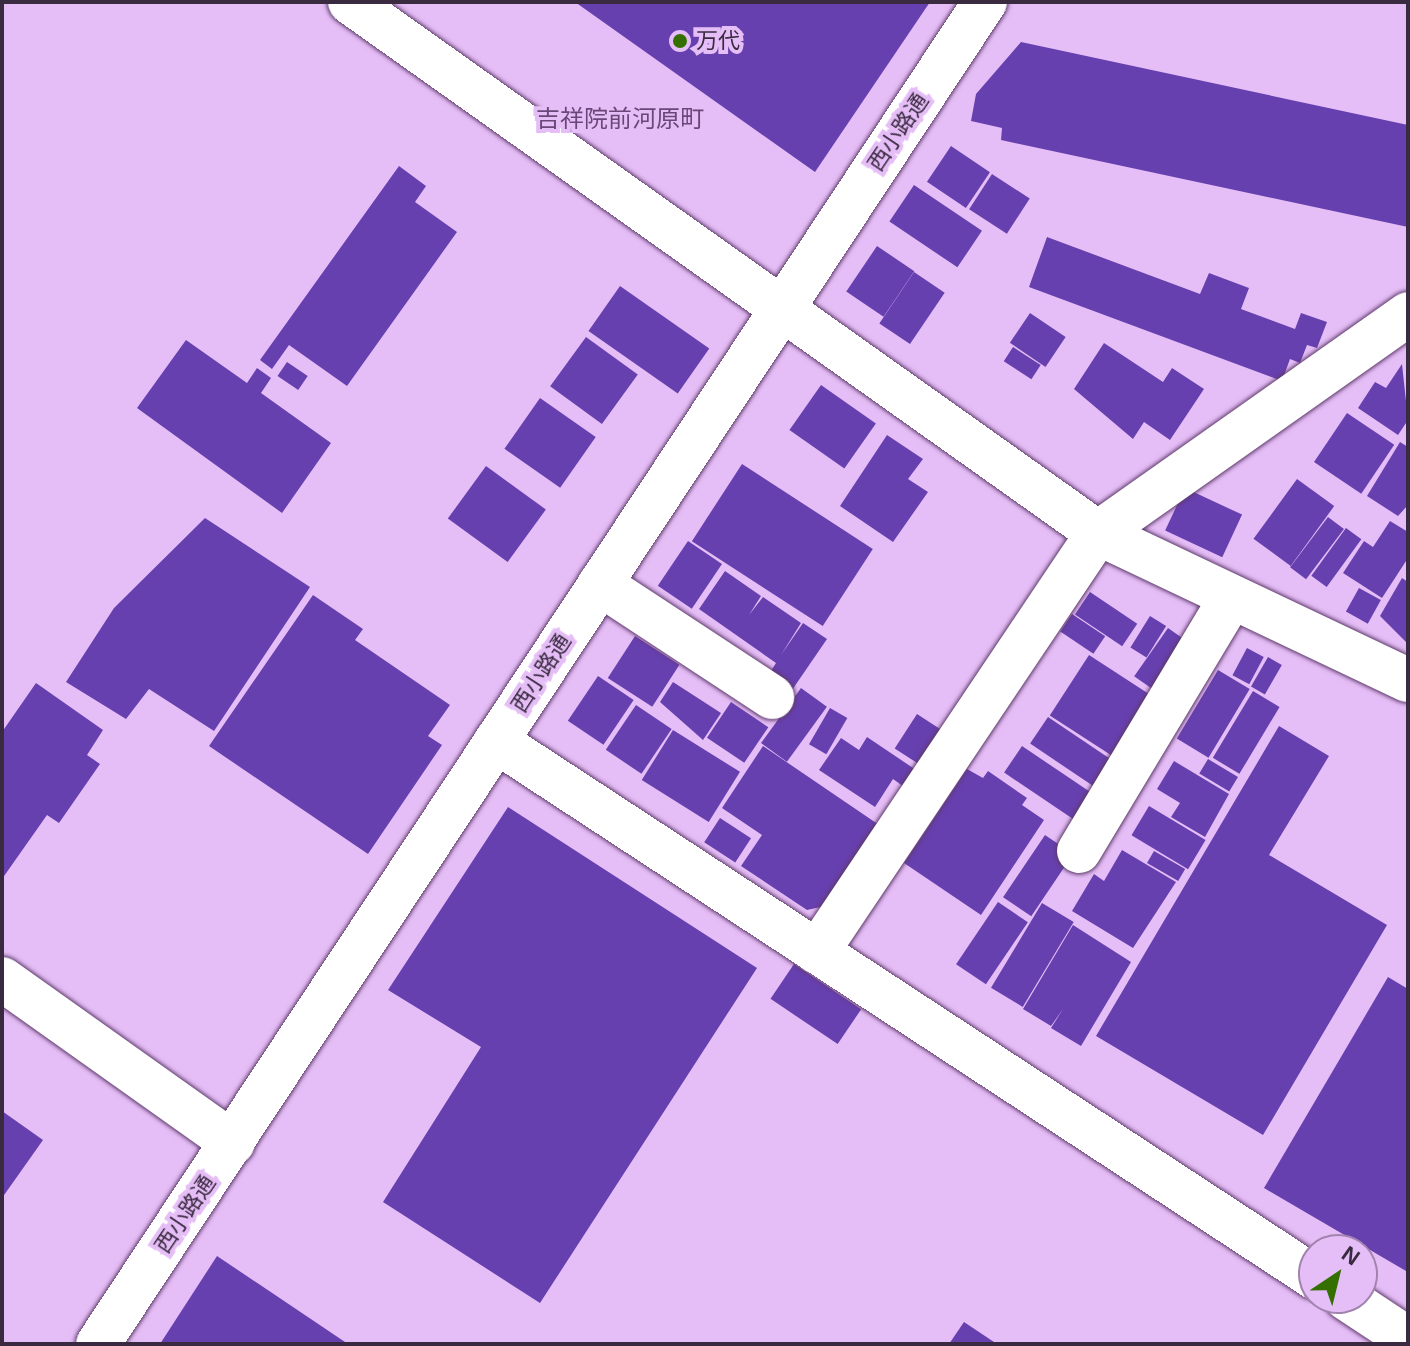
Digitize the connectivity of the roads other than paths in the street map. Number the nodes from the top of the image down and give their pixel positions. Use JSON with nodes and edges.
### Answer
{"nodes":[{"id":1,"x":350,"y":2,"type":"edge"},
{"id":2,"x":985,"y":2,"type":"edge"},
{"id":3,"x":783,"y":303,"type":"junction"},
{"id":4,"x":1408,"y":314,"type":"edge"},
{"id":5,"x":1098,"y":533,"type":"junction"},
{"id":6,"x":600,"y":584,"type":"junction"},
{"id":7,"x":1231,"y":598,"type":"junction"},
{"id":8,"x":1408,"y":680,"type":"edge"},
{"id":9,"x":772,"y":697,"type":"dead end"},
{"id":10,"x":496,"y":741,"type":"junction"},
{"id":11,"x":1079,"y":851,"type":"dead end"},
{"id":12,"x":817,"y":952,"type":"junction"},
{"id":13,"x":2,"y":979,"type":"edge"},
{"id":14,"x":233,"y":1143,"type":"junction"},
{"id":15,"x":1298,"y":1267,"type":"edge"},
{"id":16,"x":1370,"y":1314,"type":"edge"},
{"id":17,"x":1408,"y":1339,"type":"edge"},
{"id":18,"x":98,"y":1344,"type":"edge"}],
"edges":[{"from":1,"to":3,"type":"street"},
{"from":2,"to":3,"type":"street","name":"西小路通"},
{"from":3,"to":5,"type":"street"},
{"from":3,"to":6,"type":"street","name":"西小路通"},
{"from":4,"to":5,"type":"street"},
{"from":5,"to":7,"type":"street"},
{"from":5,"to":12,"type":"street"},
{"from":6,"to":9,"type":"street"},
{"from":6,"to":10,"type":"street","name":"西小路通"},
{"from":7,"to":8,"type":"street"},
{"from":7,"to":11,"type":"street"},
{"from":10,"to":12,"type":"street"},
{"from":10,"to":14,"type":"street","name":"西小路通"},
{"from":12,"to":15,"type":"street"},
{"from":13,"to":14,"type":"street"},
{"from":14,"to":18,"type":"street","name":"西小路通"},
{"from":16,"to":17,"type":"street"}]}
